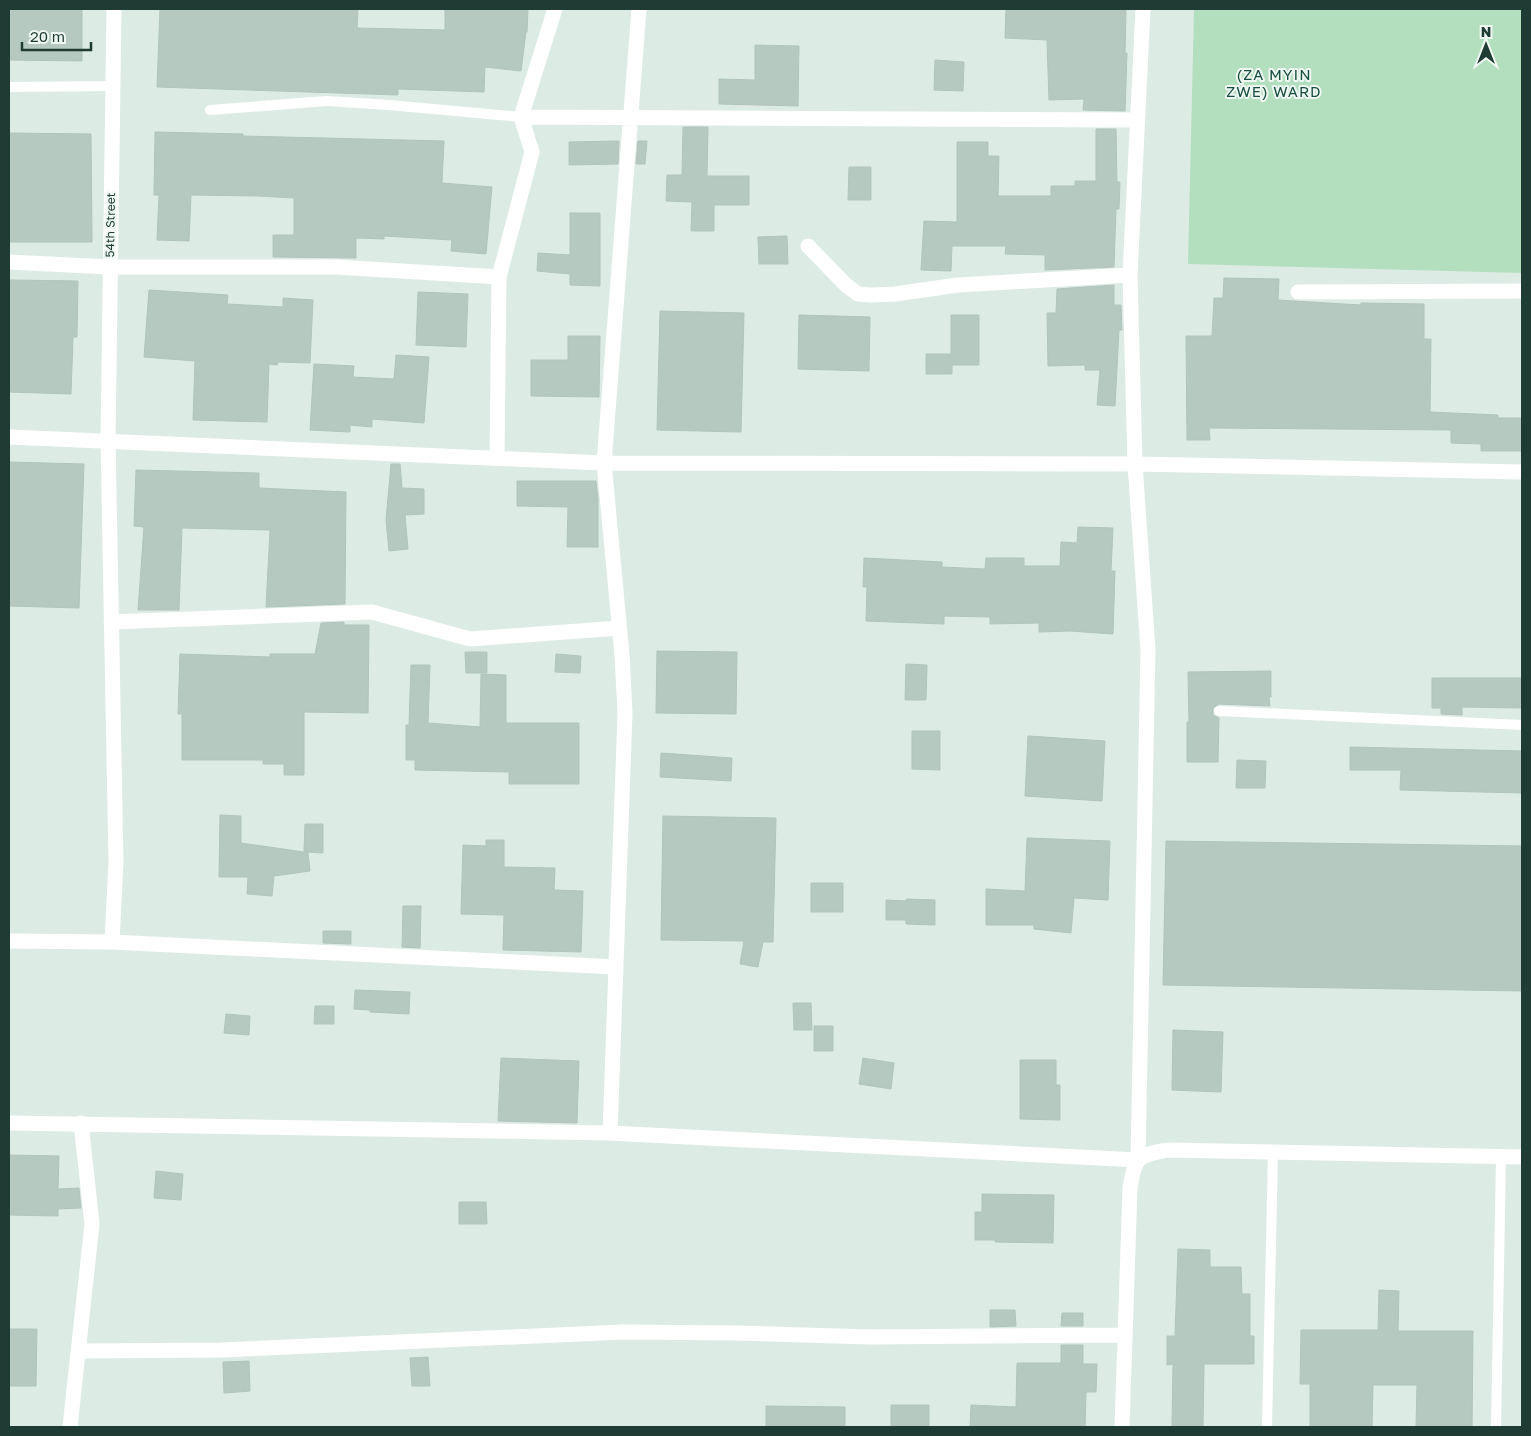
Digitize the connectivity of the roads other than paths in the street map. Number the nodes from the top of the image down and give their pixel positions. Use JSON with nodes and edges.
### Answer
{"nodes":[{"id":1,"x":114,"y":9,"type":"edge"},
{"id":2,"x":555,"y":9,"type":"edge"},
{"id":3,"x":639,"y":9,"type":"edge"},
{"id":4,"x":1143,"y":9,"type":"edge"},
{"id":5,"x":112,"y":86,"type":"junction"},
{"id":6,"x":9,"y":87,"type":"edge"},
{"id":7,"x":210,"y":110,"type":"dead end"},
{"id":8,"x":521,"y":117,"type":"junction"},
{"id":9,"x":630,"y":117,"type":"junction"},
{"id":10,"x":1137,"y":120,"type":"junction"},
{"id":11,"x":808,"y":246,"type":"dead end"},
{"id":12,"x":9,"y":262,"type":"edge"},
{"id":13,"x":109,"y":267,"type":"junction"},
{"id":14,"x":1130,"y":274,"type":"junction"},
{"id":15,"x":499,"y":277,"type":"junction"},
{"id":16,"x":1522,"y":291,"type":"edge"},
{"id":17,"x":1298,"y":292,"type":"dead end"},
{"id":18,"x":9,"y":438,"type":"edge"},
{"id":19,"x":108,"y":440,"type":"junction"},
{"id":20,"x":497,"y":458,"type":"junction"},
{"id":21,"x":604,"y":463,"type":"junction"},
{"id":22,"x":1135,"y":464,"type":"junction"},
{"id":23,"x":1522,"y":472,"type":"edge"},
{"id":24,"x":112,"y":622,"type":"junction"},
{"id":25,"x":619,"y":628,"type":"junction"},
{"id":26,"x":1219,"y":711,"type":"dead end"},
{"id":27,"x":1522,"y":725,"type":"edge"},
{"id":28,"x":9,"y":940,"type":"edge"},
{"id":29,"x":112,"y":942,"type":"junction"},
{"id":30,"x":616,"y":967,"type":"junction"},
{"id":31,"x":9,"y":1123,"type":"edge"},
{"id":32,"x":81,"y":1123,"type":"junction"},
{"id":33,"x":610,"y":1133,"type":"junction"},
{"id":34,"x":1273,"y":1152,"type":"junction"},
{"id":35,"x":1501,"y":1157,"type":"junction"},
{"id":36,"x":1522,"y":1157,"type":"edge"},
{"id":37,"x":1138,"y":1160,"type":"junction"},
{"id":38,"x":1124,"y":1335,"type":"junction"},
{"id":39,"x":78,"y":1350,"type":"junction"},
{"id":40,"x":70,"y":1427,"type":"edge"},
{"id":41,"x":1122,"y":1427,"type":"edge"},
{"id":42,"x":1267,"y":1427,"type":"edge"},
{"id":43,"x":1496,"y":1427,"type":"edge"}],
"edges":[{"from":1,"to":5,"type":"street","name":"54th Street"},
{"from":2,"to":8,"type":"street"},
{"from":3,"to":9,"type":"street"},
{"from":4,"to":10,"type":"street"},
{"from":5,"to":6,"type":"lane"},
{"from":5,"to":13,"type":"street","name":"54th Street"},
{"from":7,"to":8,"type":"lane"},
{"from":8,"to":9,"type":"street"},
{"from":8,"to":15,"type":"street"},
{"from":9,"to":10,"type":"street"},
{"from":9,"to":21,"type":"street"},
{"from":10,"to":14,"type":"street"},
{"from":11,"to":14,"type":"street"},
{"from":12,"to":13,"type":"street"},
{"from":13,"to":15,"type":"street"},
{"from":13,"to":19,"type":"street","name":"54th Street"},
{"from":14,"to":22,"type":"street"},
{"from":15,"to":20,"type":"street"},
{"from":16,"to":17,"type":"street"},
{"from":18,"to":19,"type":"street"},
{"from":19,"to":20,"type":"street"},
{"from":19,"to":24,"type":"street","name":"54th Street"},
{"from":20,"to":21,"type":"street"},
{"from":21,"to":22,"type":"street"},
{"from":21,"to":25,"type":"street"},
{"from":22,"to":23,"type":"street"},
{"from":22,"to":37,"type":"street"},
{"from":24,"to":25,"type":"street"},
{"from":24,"to":29,"type":"street","name":"54th Street"},
{"from":25,"to":30,"type":"street"},
{"from":26,"to":27,"type":"lane"},
{"from":28,"to":29,"type":"street"},
{"from":29,"to":30,"type":"street"},
{"from":30,"to":33,"type":"street"},
{"from":31,"to":32,"type":"street"},
{"from":32,"to":33,"type":"street"},
{"from":32,"to":39,"type":"street"},
{"from":33,"to":37,"type":"street"},
{"from":34,"to":35,"type":"street"},
{"from":34,"to":37,"type":"street"},
{"from":34,"to":42,"type":"lane"},
{"from":35,"to":36,"type":"street"},
{"from":35,"to":43,"type":"lane"},
{"from":37,"to":38,"type":"street"},
{"from":38,"to":39,"type":"street"},
{"from":38,"to":41,"type":"street"},
{"from":39,"to":40,"type":"street"}]}
